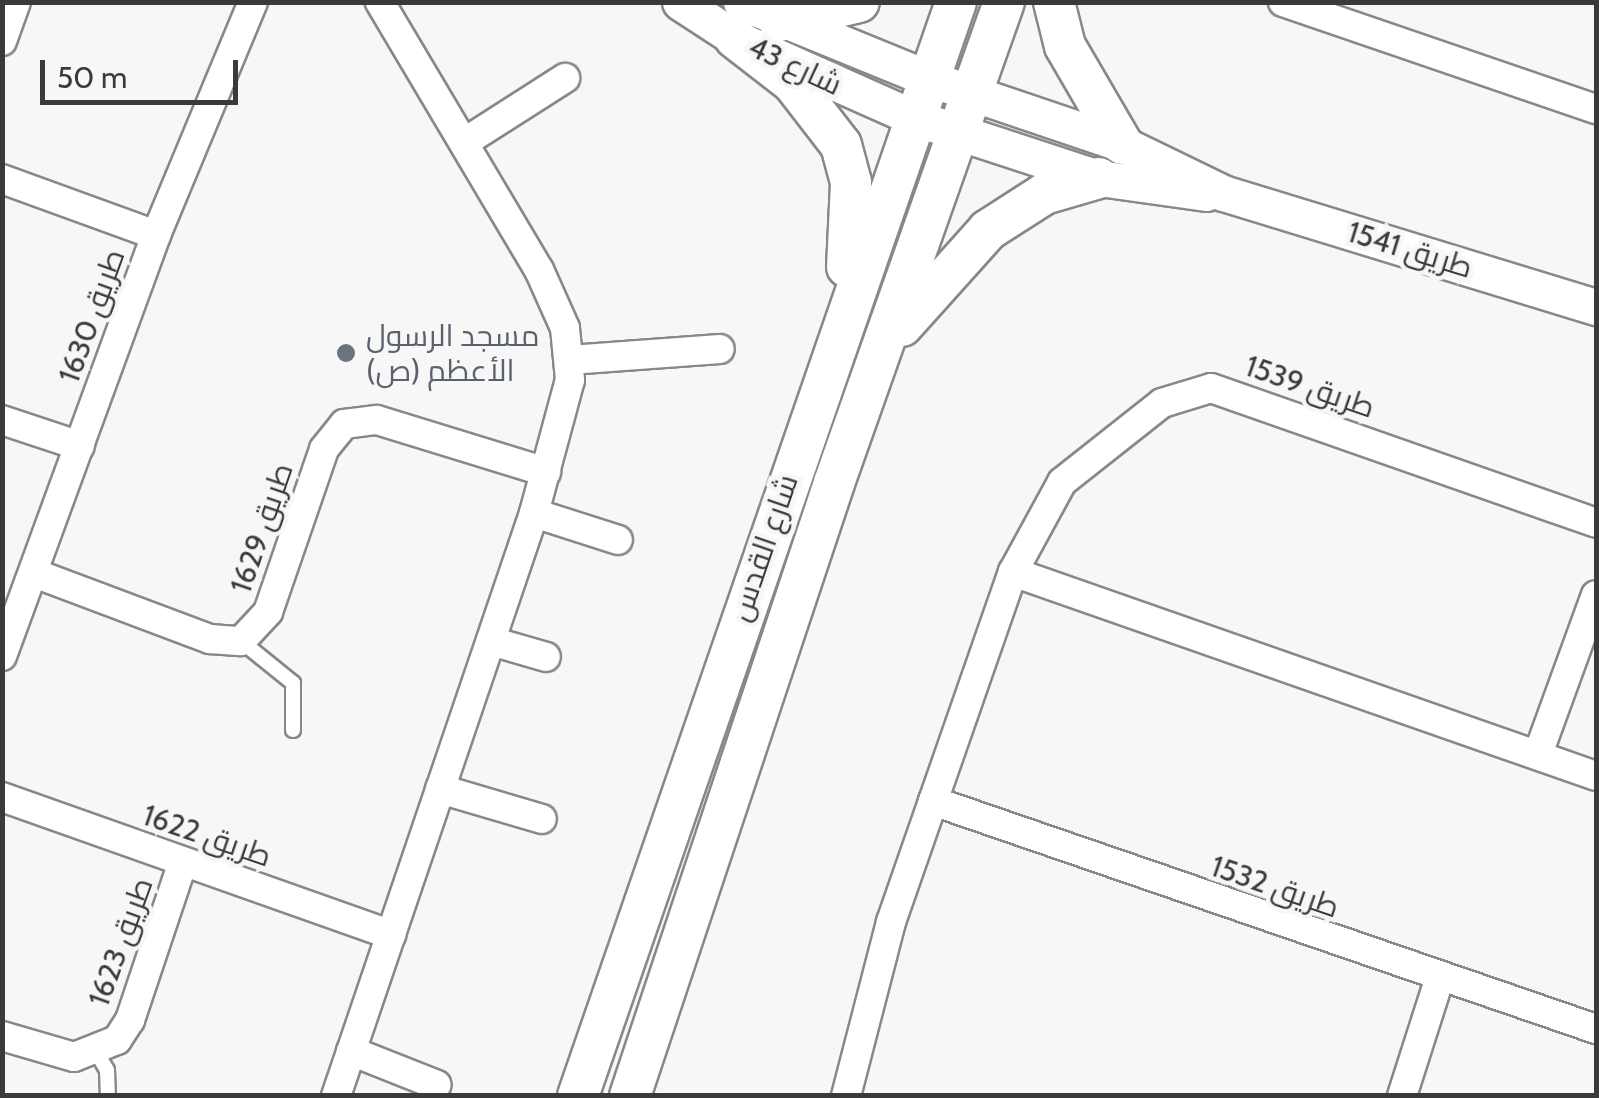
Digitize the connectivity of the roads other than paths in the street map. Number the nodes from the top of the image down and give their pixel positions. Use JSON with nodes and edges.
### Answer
{"nodes":[{"id":1,"x":16,"y":2,"type":"edge"},
{"id":2,"x":253,"y":2,"type":"edge"},
{"id":3,"x":680,"y":2,"type":"edge"},
{"id":4,"x":859,"y":2,"type":"edge"},
{"id":5,"x":956,"y":2,"type":"edge"},
{"id":6,"x":1004,"y":2,"type":"edge"},
{"id":7,"x":1054,"y":2,"type":"edge"},
{"id":8,"x":1283,"y":2,"type":"edge"},
{"id":9,"x":392,"y":7,"type":"edge"},
{"id":10,"x":738,"y":20,"type":"edge"},
{"id":11,"x":778,"y":21,"type":"junction"},
{"id":12,"x":2,"y":41,"type":"edge"},
{"id":13,"x":565,"y":78,"type":"dead end"},
{"id":14,"x":927,"y":78,"type":"junction"},
{"id":15,"x":970,"y":92,"type":"junction"},
{"id":16,"x":1596,"y":109,"type":"edge"},
{"id":17,"x":915,"y":118,"type":"junction"},
{"id":18,"x":956,"y":132,"type":"junction"},
{"id":19,"x":465,"y":142,"type":"junction"},
{"id":20,"x":1122,"y":144,"type":"junction"},
{"id":21,"x":1100,"y":178,"type":"junction"},
{"id":22,"x":2,"y":179,"type":"edge"},
{"id":23,"x":1224,"y":193,"type":"junction"},
{"id":24,"x":156,"y":235,"type":"junction"},
{"id":25,"x":1596,"y":308,"type":"edge"},
{"id":26,"x":842,"y":320,"type":"junction"},
{"id":27,"x":890,"y":340,"type":"junction"},
{"id":28,"x":720,"y":349,"type":"dead end"},
{"id":29,"x":570,"y":360,"type":"junction"},
{"id":30,"x":2,"y":420,"type":"edge"},
{"id":31,"x":80,"y":446,"type":"junction"},
{"id":32,"x":546,"y":472,"type":"junction"},
{"id":33,"x":534,"y":513,"type":"junction"},
{"id":34,"x":1596,"y":523,"type":"edge"},
{"id":35,"x":618,"y":540,"type":"dead end"},
{"id":36,"x":1013,"y":572,"type":"junction"},
{"id":37,"x":34,"y":574,"type":"junction"},
{"id":38,"x":1596,"y":595,"type":"edge"},
{"id":39,"x":241,"y":641,"type":"junction"},
{"id":40,"x":491,"y":641,"type":"junction"},
{"id":41,"x":2,"y":656,"type":"edge"},
{"id":42,"x":546,"y":657,"type":"dead end"},
{"id":43,"x":292,"y":730,"type":"dead end"},
{"id":44,"x":1538,"y":754,"type":"junction"},
{"id":45,"x":1596,"y":776,"type":"edge"},
{"id":46,"x":440,"y":789,"type":"junction"},
{"id":47,"x":2,"y":798,"type":"edge"},
{"id":48,"x":933,"y":802,"type":"junction"},
{"id":49,"x":542,"y":819,"type":"dead end"},
{"id":50,"x":184,"y":862,"type":"junction"},
{"id":51,"x":390,"y":935,"type":"junction"},
{"id":52,"x":1439,"y":980,"type":"junction"},
{"id":53,"x":1596,"y":1030,"type":"edge"},
{"id":54,"x":2,"y":1036,"type":"edge"},
{"id":55,"x":351,"y":1051,"type":"junction"},
{"id":56,"x":97,"y":1053,"type":"junction"},
{"id":57,"x":437,"y":1085,"type":"dead end"},
{"id":58,"x":108,"y":1096,"type":"edge"},
{"id":59,"x":336,"y":1096,"type":"edge"},
{"id":60,"x":578,"y":1096,"type":"edge"},
{"id":61,"x":630,"y":1096,"type":"edge"},
{"id":62,"x":846,"y":1096,"type":"edge"},
{"id":63,"x":1402,"y":1096,"type":"edge"}],
"edges":[{"from":1,"to":12,"type":"street"},
{"from":2,"to":24,"type":"street","name":"طريق 1630"},
{"from":3,"to":10,"type":"street","name":"شارع 43"},
{"from":4,"to":11,"type":"main road"},
{"from":5,"to":14,"type":"main road","name":"شارع القدس"},
{"from":6,"to":15,"type":"main road","name":"شارع القدس"},
{"from":7,"to":20,"type":"main road"},
{"from":8,"to":16,"type":"street"},
{"from":9,"to":19,"type":"street"},
{"from":10,"to":11,"type":"street","name":"شارع 43"},
{"from":10,"to":17,"type":"street","name":"شارع 43"},
{"from":10,"to":26,"type":"main road"},
{"from":11,"to":14,"type":"street","name":"شارع 43"},
{"from":13,"to":19,"type":"street"},
{"from":14,"to":15,"type":"street","name":"شارع 43"},
{"from":14,"to":17,"type":"main road","name":"شارع القدس"},
{"from":15,"to":18,"type":"main road","name":"شارع القدس"},
{"from":15,"to":20,"type":"street","name":"طريق 1541"},
{"from":17,"to":18,"type":"street","name":"شارع 43"},
{"from":17,"to":26,"type":"main road","name":"شارع القدس"},
{"from":18,"to":21,"type":"street","name":"طريق 1541"},
{"from":18,"to":27,"type":"main road","name":"شارع القدس"},
{"from":19,"to":29,"type":"street"},
{"from":20,"to":23,"type":"street","name":"طريق 1541"},
{"from":21,"to":23,"type":"street","name":"طريق 1541"},
{"from":21,"to":27,"type":"main road"},
{"from":22,"to":24,"type":"street"},
{"from":23,"to":25,"type":"street","name":"طريق 1541"},
{"from":24,"to":31,"type":"street","name":"طريق 1630"},
{"from":26,"to":60,"type":"main road","name":"شارع القدس"},
{"from":27,"to":61,"type":"main road","name":"شارع القدس"},
{"from":28,"to":29,"type":"street"},
{"from":29,"to":32,"type":"street"},
{"from":30,"to":31,"type":"street"},
{"from":31,"to":37,"type":"street","name":"طريق 1630"},
{"from":32,"to":33,"type":"street"},
{"from":32,"to":39,"type":"street","name":"طريق 1629"},
{"from":33,"to":35,"type":"street"},
{"from":33,"to":40,"type":"street"},
{"from":34,"to":36,"type":"street","name":"طريق 1539"},
{"from":36,"to":44,"type":"street"},
{"from":36,"to":48,"type":"street","name":"طريق 1539"},
{"from":37,"to":39,"type":"street"},
{"from":37,"to":41,"type":"street","name":"طريق 1630"},
{"from":38,"to":44,"type":"street"},
{"from":39,"to":43,"type":"lane"},
{"from":40,"to":42,"type":"street"},
{"from":40,"to":46,"type":"street"},
{"from":44,"to":45,"type":"street"},
{"from":46,"to":49,"type":"street"},
{"from":46,"to":51,"type":"street"},
{"from":47,"to":50,"type":"street","name":"طريق 1622"},
{"from":48,"to":52,"type":"street","name":"طريق 1532"},
{"from":48,"to":62,"type":"street","name":"طريق 1539"},
{"from":50,"to":51,"type":"street","name":"طريق 1622"},
{"from":50,"to":56,"type":"street","name":"طريق 1623"},
{"from":51,"to":55,"type":"street"},
{"from":52,"to":53,"type":"street","name":"طريق 1532"},
{"from":52,"to":63,"type":"street"},
{"from":54,"to":56,"type":"street"},
{"from":55,"to":57,"type":"street"},
{"from":55,"to":59,"type":"street"},
{"from":56,"to":58,"type":"lane"}]}
